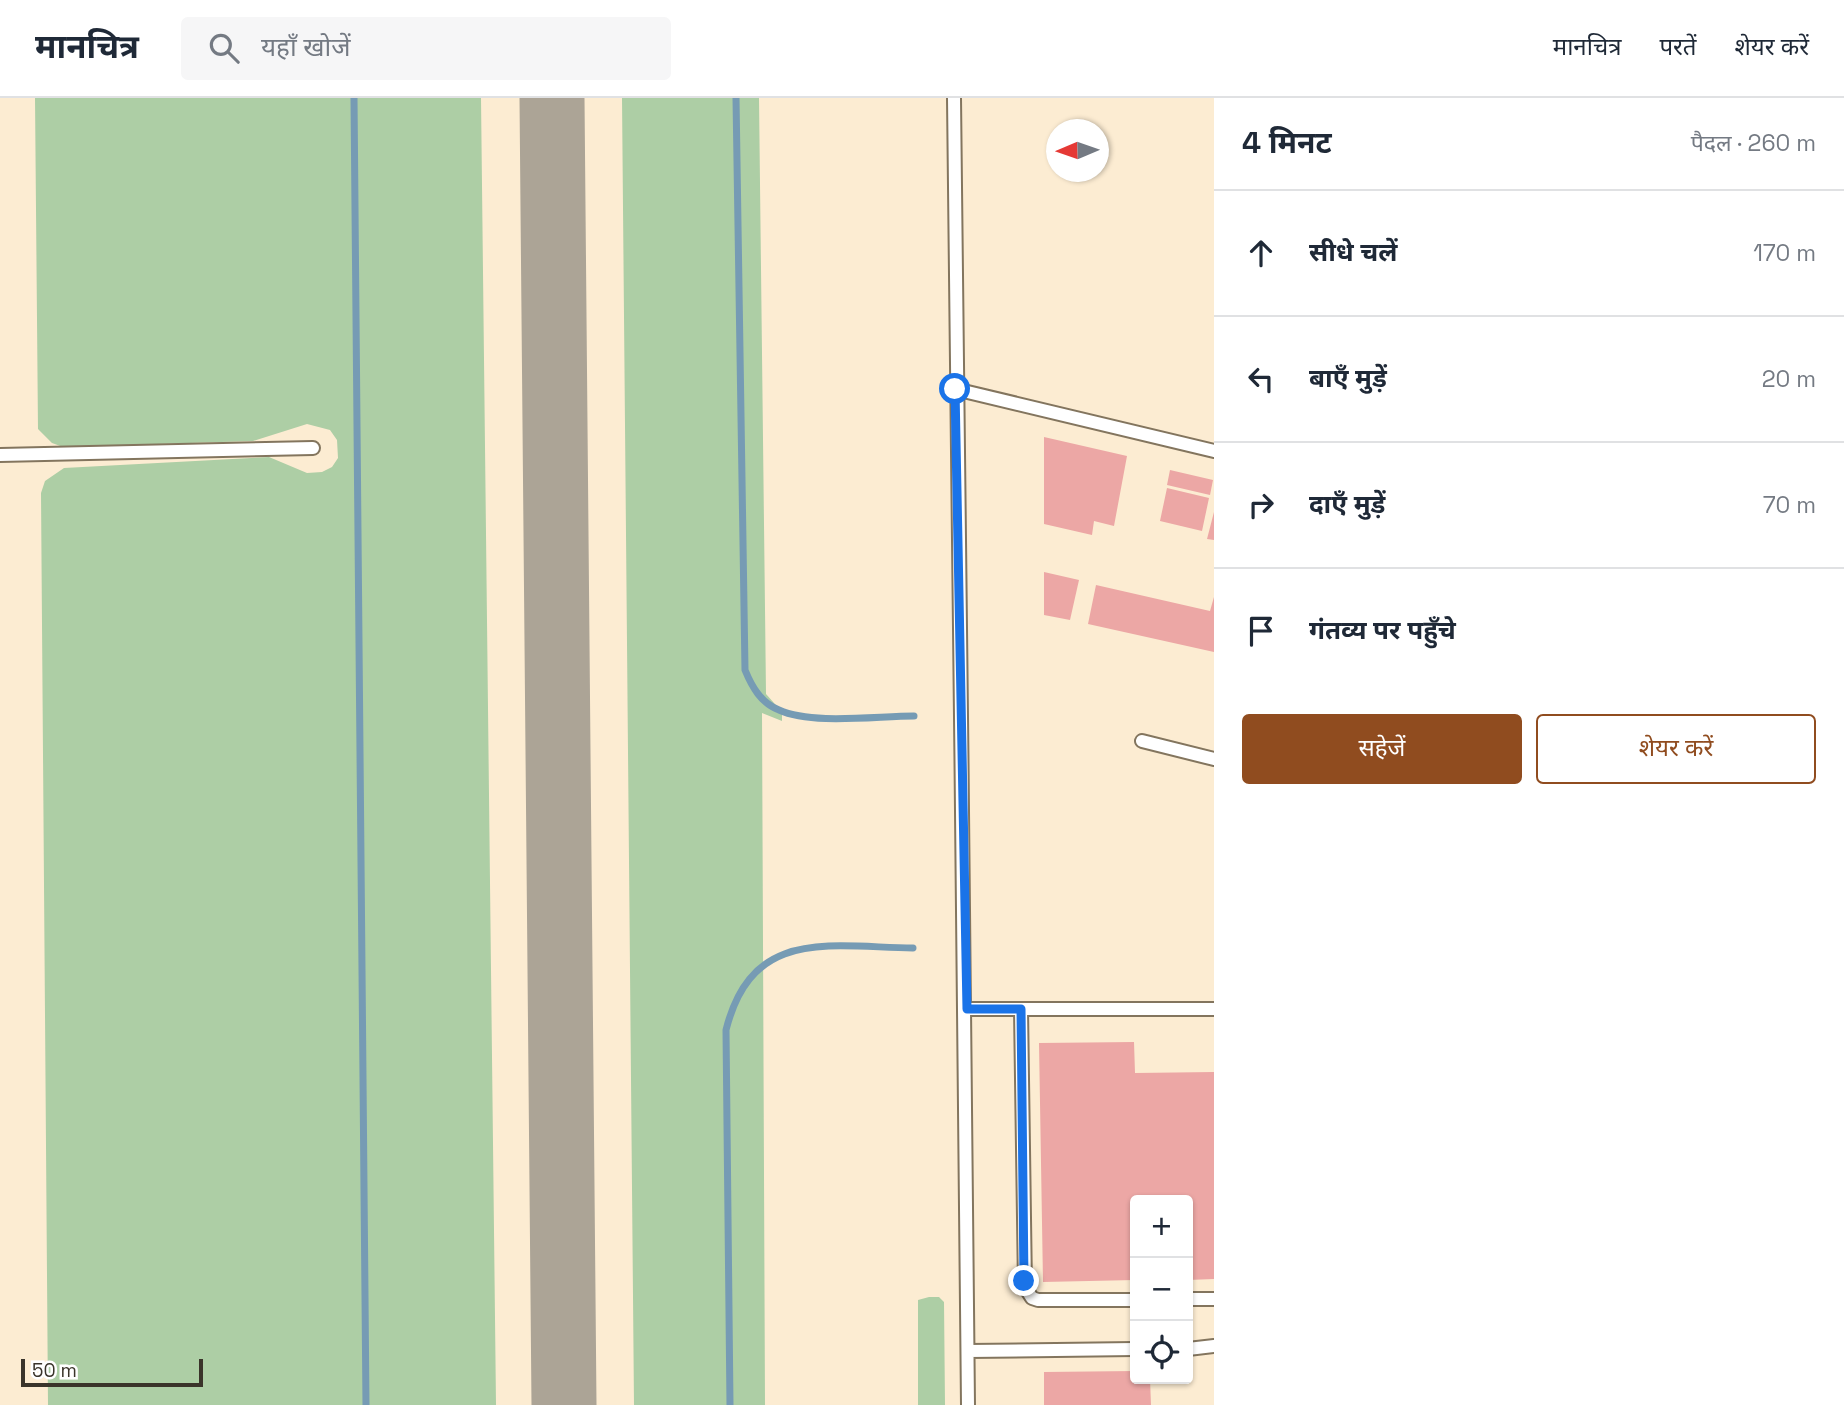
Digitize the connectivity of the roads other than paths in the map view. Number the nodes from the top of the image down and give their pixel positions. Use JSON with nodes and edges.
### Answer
{"nodes":[{"id":1,"x":954,"y":98,"type":"edge"},
{"id":2,"x":955,"y":389,"type":"junction"},
{"id":3,"x":313,"y":448,"type":"dead end"},
{"id":4,"x":1214,"y":451,"type":"edge"},
{"id":5,"x":0,"y":455,"type":"edge"},
{"id":6,"x":1142,"y":741,"type":"dead end"},
{"id":7,"x":1214,"y":759,"type":"edge"},
{"id":8,"x":967,"y":1009,"type":"junction"},
{"id":9,"x":1021,"y":1009,"type":"junction"},
{"id":10,"x":1214,"y":1009,"type":"edge"},
{"id":11,"x":1193,"y":1299,"type":"edge"},
{"id":12,"x":1214,"y":1299,"type":"edge"},
{"id":13,"x":1130,"y":1300,"type":"edge"},
{"id":14,"x":1214,"y":1346,"type":"edge"},
{"id":15,"x":1193,"y":1348,"type":"edge"},
{"id":16,"x":1130,"y":1349,"type":"edge"},
{"id":17,"x":968,"y":1351,"type":"junction"},
{"id":18,"x":968,"y":1405,"type":"edge"}],
"edges":[{"from":1,"to":2,"type":"lane"},
{"from":2,"to":4,"type":"lane"},
{"from":2,"to":8,"type":"lane"},
{"from":3,"to":5,"type":"lane"},
{"from":6,"to":7,"type":"lane"},
{"from":8,"to":9,"type":"lane"},
{"from":8,"to":17,"type":"lane"},
{"from":9,"to":10,"type":"lane"},
{"from":9,"to":13,"type":"lane"},
{"from":11,"to":12,"type":"lane"},
{"from":14,"to":15,"type":"lane"},
{"from":16,"to":17,"type":"lane"},
{"from":17,"to":18,"type":"lane"}]}
